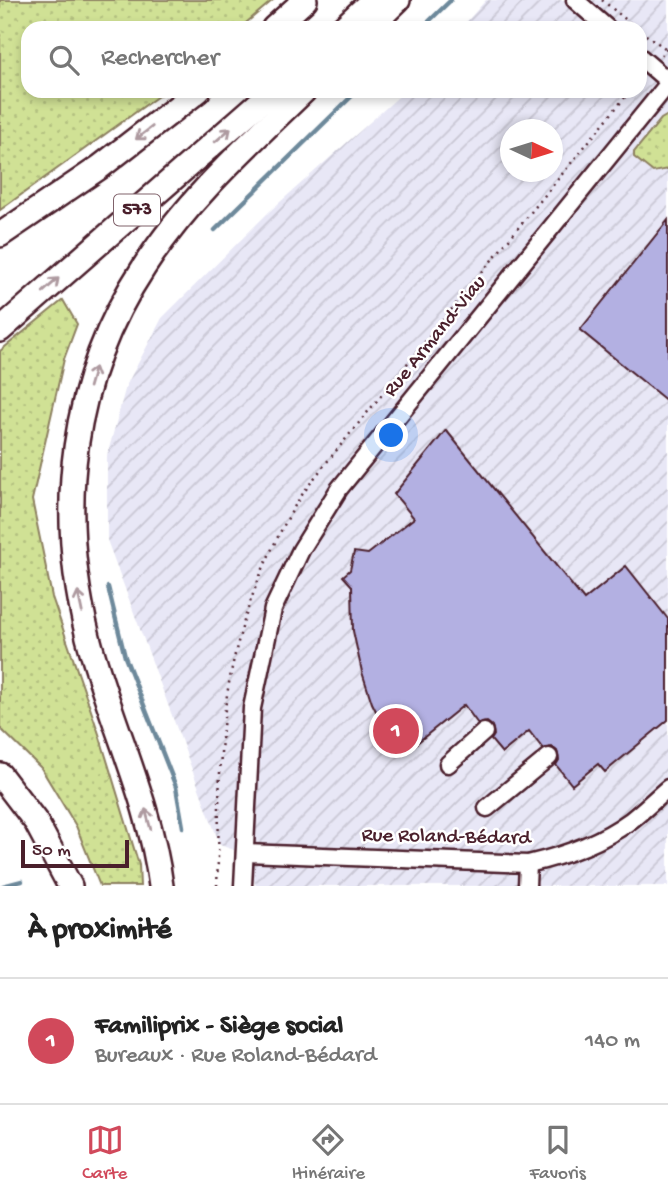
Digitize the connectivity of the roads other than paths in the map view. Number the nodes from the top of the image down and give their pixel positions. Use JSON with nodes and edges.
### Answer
{"nodes":[{"id":1,"x":306,"y":0,"type":"edge"},
{"id":2,"x":373,"y":0,"type":"edge"},
{"id":3,"x":398,"y":0,"type":"edge"},
{"id":4,"x":575,"y":0,"type":"edge"},
{"id":5,"x":282,"y":21,"type":"edge"},
{"id":6,"x":350,"y":21,"type":"edge"},
{"id":7,"x":376,"y":21,"type":"edge"},
{"id":8,"x":599,"y":21,"type":"edge"},
{"id":9,"x":647,"y":64,"type":"edge"},
{"id":10,"x":668,"y":83,"type":"edge"},
{"id":11,"x":189,"y":98,"type":"edge"},
{"id":12,"x":265,"y":98,"type":"edge"},
{"id":13,"x":297,"y":98,"type":"edge"},
{"id":14,"x":0,"y":235,"type":"edge"},
{"id":15,"x":0,"y":330,"type":"edge"},
{"id":16,"x":484,"y":732,"type":"dead end"},
{"id":17,"x":549,"y":757,"type":"dead end"},
{"id":18,"x":448,"y":764,"type":"dead end"},
{"id":19,"x":0,"y":775,"type":"edge"},
{"id":20,"x":668,"y":788,"type":"edge"},
{"id":21,"x":487,"y":808,"type":"dead end"},
{"id":22,"x":245,"y":853,"type":"junction"},
{"id":23,"x":528,"y":864,"type":"junction"},
{"id":24,"x":70,"y":886,"type":"edge"},
{"id":25,"x":161,"y":886,"type":"edge"},
{"id":26,"x":243,"y":886,"type":"edge"},
{"id":27,"x":527,"y":886,"type":"edge"}],
"edges":[{"from":1,"to":5,"type":"highway"},
{"from":2,"to":6,"type":"highway"},
{"from":3,"to":7,"type":"highway"},
{"from":4,"to":8,"type":"street"},
{"from":9,"to":10,"type":"street"},
{"from":10,"to":22,"type":"street","name":"Rue Armand-Viau"},
{"from":11,"to":14,"type":"highway","number":"573","one_way":true},
{"from":15,"to":12,"type":"highway","number":"573","one_way":true},
{"from":25,"to":13,"type":"highway","one_way":true},
{"from":16,"to":18,"type":"street"},
{"from":17,"to":21,"type":"street"},
{"from":19,"to":24,"type":"highway"},
{"from":20,"to":23,"type":"street","name":"Rue Roland-Bédard"},
{"from":22,"to":23,"type":"street","name":"Rue Roland-Bédard"},
{"from":22,"to":26,"type":"street","name":"Rue Armand-Viau"},
{"from":23,"to":27,"type":"street"}]}
